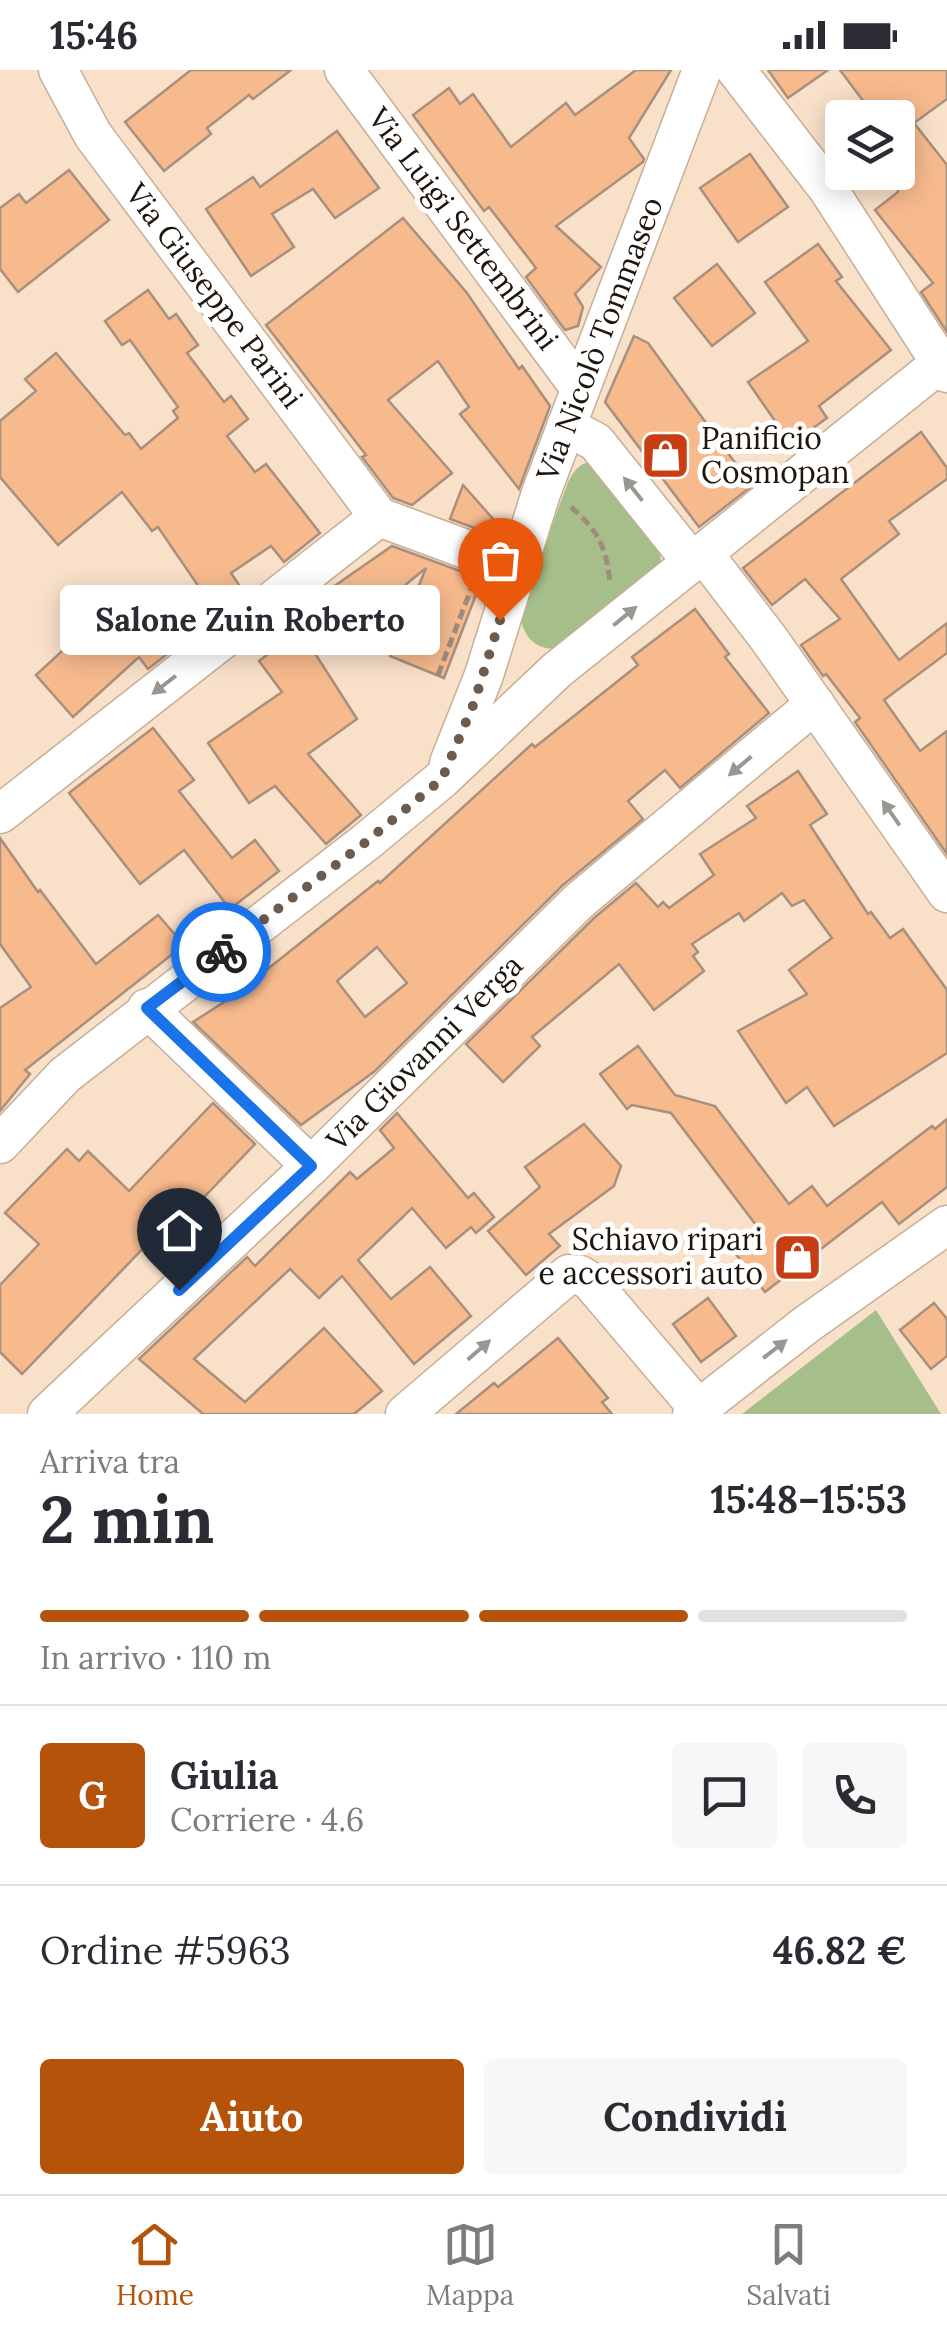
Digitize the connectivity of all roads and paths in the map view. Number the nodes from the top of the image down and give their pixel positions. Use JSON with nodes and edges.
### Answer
{"nodes":[{"id":1,"x":58,"y":70,"type":"edge"},
{"id":2,"x":344,"y":70,"type":"edge"},
{"id":3,"x":702,"y":70,"type":"edge"},
{"id":4,"x":736,"y":70,"type":"edge"},
{"id":5,"x":945,"y":365,"type":"edge"},
{"id":6,"x":580,"y":388,"type":"junction"},
{"id":7,"x":566,"y":426,"type":"junction"},
{"id":8,"x":541,"y":493,"type":"junction"},
{"id":9,"x":378,"y":517,"type":"junction"},
{"id":10,"x":697,"y":557,"type":"junction"},
{"id":11,"x":517,"y":568,"type":"junction"},
{"id":12,"x":478,"y":572,"type":"dead end"},
{"id":13,"x":627,"y":614,"type":"junction"},
{"id":14,"x":500,"y":620,"type":"junction"},
{"id":15,"x":557,"y":670,"type":"junction"},
{"id":16,"x":438,"y":675,"type":"dead end"},
{"id":17,"x":814,"y":704,"type":"junction"},
{"id":18,"x":442,"y":779,"type":"junction"},
{"id":19,"x":0,"y":814,"type":"edge"},
{"id":20,"x":947,"y":893,"type":"edge"},
{"id":21,"x":147,"y":1008,"type":"junction"},
{"id":22,"x":0,"y":1144,"type":"edge"},
{"id":23,"x":311,"y":1166,"type":"junction"},
{"id":24,"x":947,"y":1224,"type":"edge"},
{"id":25,"x":695,"y":1411,"type":"edge"},
{"id":26,"x":48,"y":1414,"type":"edge"},
{"id":27,"x":405,"y":1414,"type":"edge"}],
"edges":[{"from":1,"to":9,"type":"street","name":"Via Giuseppe Parini"},
{"from":2,"to":6,"type":"street","name":"Via Luigi Settembrini"},
{"from":3,"to":6,"type":"street","name":"Via Nicolò Tommaseo"},
{"from":4,"to":5,"type":"street"},
{"from":5,"to":10,"type":"street"},
{"from":6,"to":7,"type":"street","name":"Via Nicolò Tommaseo"},
{"from":7,"to":8,"type":"street","name":"Via Nicolò Tommaseo"},
{"from":10,"to":7,"type":"street","one_way":true},
{"from":8,"to":11,"type":"street","name":"Via Nicolò Tommaseo"},
{"from":8,"to":13,"type":"path"},
{"from":9,"to":11,"type":"street"},
{"from":9,"to":19,"type":"street","one_way":true},
{"from":10,"to":13,"type":"street"},
{"from":10,"to":17,"type":"street"},
{"from":11,"to":14,"type":"street","name":"Via Nicolò Tommaseo"},
{"from":12,"to":16,"type":"path"},
{"from":15,"to":13,"type":"street","one_way":true},
{"from":14,"to":15,"type":"street"},
{"from":14,"to":18,"type":"street","name":"Via Nicolò Tommaseo"},
{"from":15,"to":18,"type":"street"},
{"from":20,"to":17,"type":"street","one_way":true},
{"from":17,"to":23,"type":"street","name":"Via Giovanni Verga","one_way":true},
{"from":18,"to":21,"type":"street"},
{"from":21,"to":22,"type":"street"},
{"from":21,"to":23,"type":"street"},
{"from":23,"to":26,"type":"street","name":"Via Giovanni Verga"},
{"from":25,"to":24,"type":"street","one_way":true},
{"from":27,"to":25,"type":"street","one_way":true}]}
